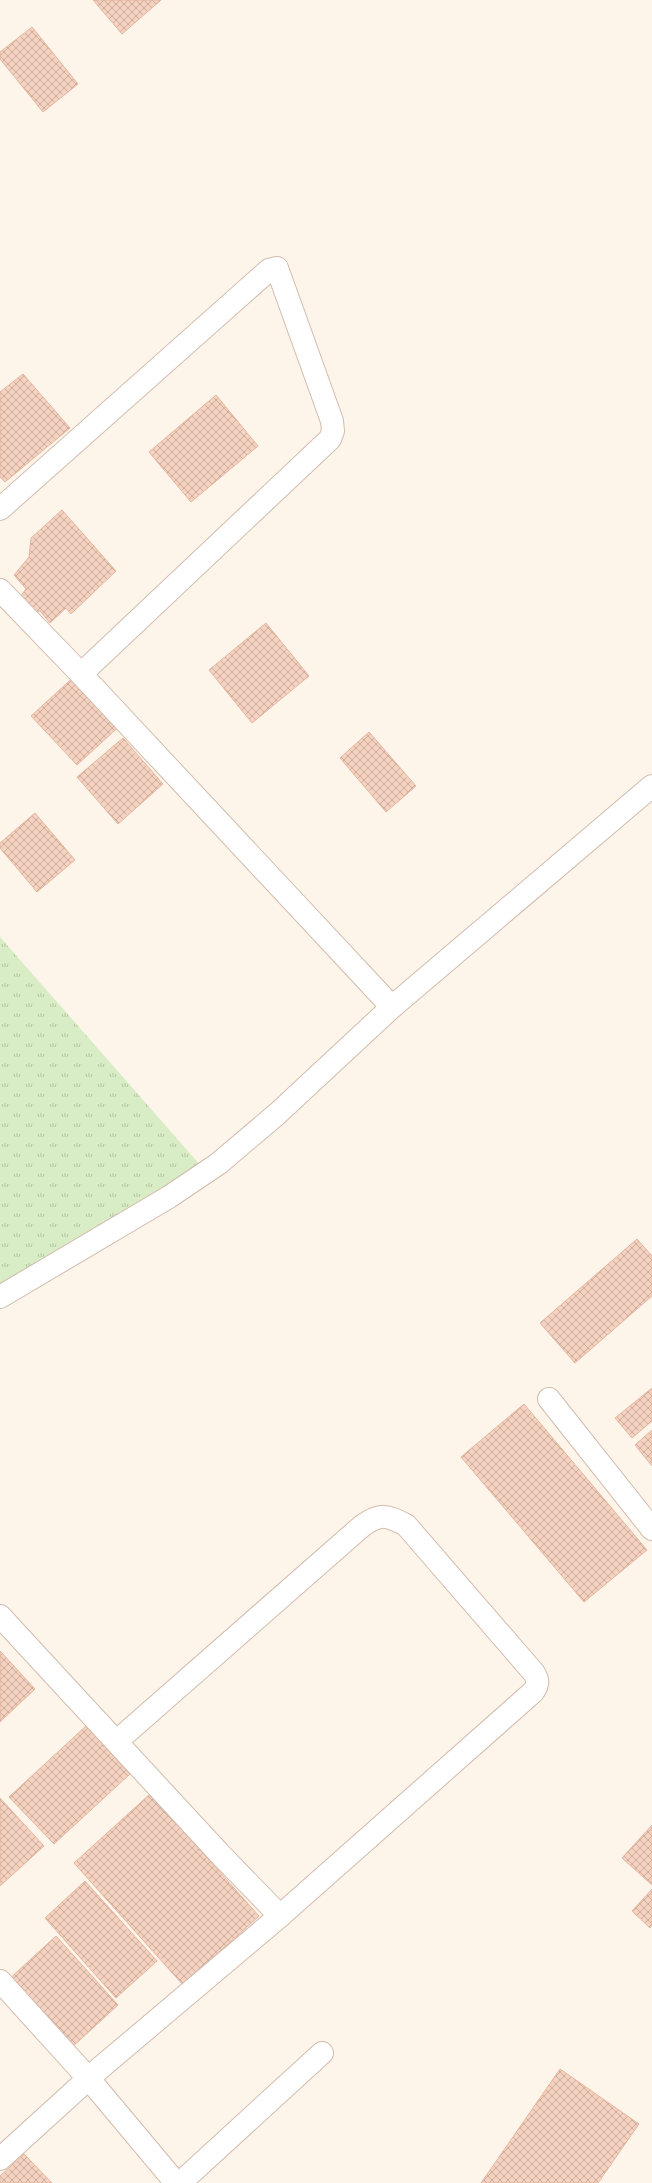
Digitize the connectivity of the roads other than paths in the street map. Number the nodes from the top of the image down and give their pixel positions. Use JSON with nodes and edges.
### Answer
{"nodes":[{"id":1,"x":0,"y":508,"type":"edge"},
{"id":2,"x":0,"y":590,"type":"edge"},
{"id":3,"x":81,"y":674,"type":"junction"},
{"id":4,"x":652,"y":786,"type":"edge"},
{"id":5,"x":392,"y":1007,"type":"junction"},
{"id":6,"x":0,"y":1297,"type":"edge"},
{"id":7,"x":549,"y":1399,"type":"dead end"},
{"id":8,"x":652,"y":1529,"type":"edge"},
{"id":9,"x":0,"y":1616,"type":"edge"},
{"id":10,"x":117,"y":1741,"type":"junction"},
{"id":11,"x":280,"y":1916,"type":"junction"},
{"id":12,"x":0,"y":1981,"type":"edge"},
{"id":13,"x":322,"y":2053,"type":"dead end"},
{"id":14,"x":89,"y":2079,"type":"junction"},
{"id":15,"x":0,"y":2159,"type":"edge"},
{"id":16,"x":176,"y":2183,"type":"edge"},
{"id":17,"x":180,"y":2183,"type":"edge"}],
"edges":[{"from":1,"to":3,"type":"street"},
{"from":2,"to":3,"type":"street"},
{"from":3,"to":5,"type":"street"},
{"from":4,"to":5,"type":"street"},
{"from":5,"to":6,"type":"street"},
{"from":7,"to":8,"type":"street"},
{"from":9,"to":10,"type":"street"},
{"from":10,"to":11,"type":"street"},
{"from":10,"to":11,"type":"street"},
{"from":11,"to":14,"type":"street"},
{"from":12,"to":14,"type":"street"},
{"from":13,"to":17,"type":"street"},
{"from":14,"to":15,"type":"street"},
{"from":14,"to":16,"type":"street"}]}
